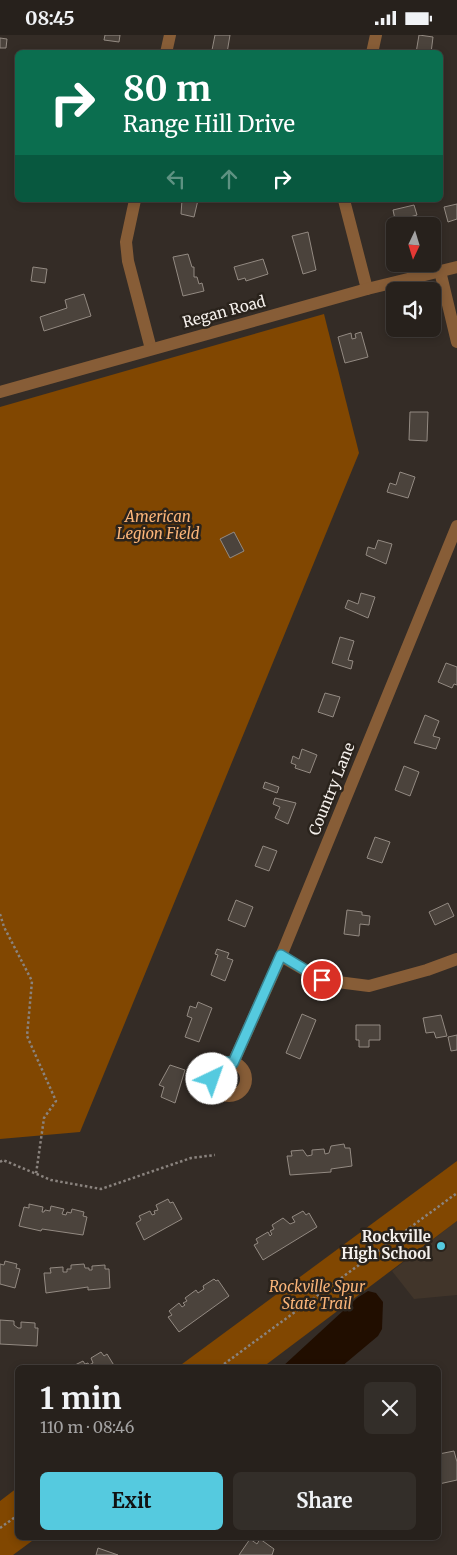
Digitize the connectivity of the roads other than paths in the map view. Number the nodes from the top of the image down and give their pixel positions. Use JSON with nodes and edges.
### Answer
{"nodes":[{"id":1,"x":170,"y":35,"type":"edge"},
{"id":2,"x":376,"y":35,"type":"edge"},
{"id":3,"x":167,"y":50,"type":"edge"},
{"id":4,"x":373,"y":50,"type":"edge"},
{"id":5,"x":135,"y":202,"type":"edge"},
{"id":6,"x":345,"y":202,"type":"edge"},
{"id":7,"x":457,"y":267,"type":"edge"},
{"id":8,"x":441,"y":271,"type":"edge"},
{"id":9,"x":432,"y":273,"type":"edge"},
{"id":10,"x":440,"y":273,"type":"edge"},
{"id":11,"x":367,"y":289,"type":"junction"},
{"id":12,"x":457,"y":342,"type":"edge"},
{"id":13,"x":151,"y":349,"type":"junction"},
{"id":14,"x":0,"y":392,"type":"edge"},
{"id":15,"x":457,"y":526,"type":"edge"},
{"id":16,"x":281,"y":955,"type":"junction"},
{"id":17,"x":457,"y":959,"type":"edge"},
{"id":18,"x":233,"y":1063,"type":"dead end"}],
"edges":[{"from":1,"to":3,"type":"street"},
{"from":2,"to":4,"type":"street"},
{"from":5,"to":13,"type":"street"},
{"from":6,"to":11,"type":"street"},
{"from":7,"to":8,"type":"street","name":"Regan Road"},
{"from":9,"to":11,"type":"street","name":"Regan Road"},
{"from":10,"to":12,"type":"street"},
{"from":11,"to":13,"type":"street","name":"Regan Road"},
{"from":13,"to":14,"type":"street","name":"Regan Road"},
{"from":15,"to":16,"type":"street","name":"Country Lane"},
{"from":16,"to":17,"type":"street"},
{"from":16,"to":18,"type":"street","name":"Country Lane"}]}
